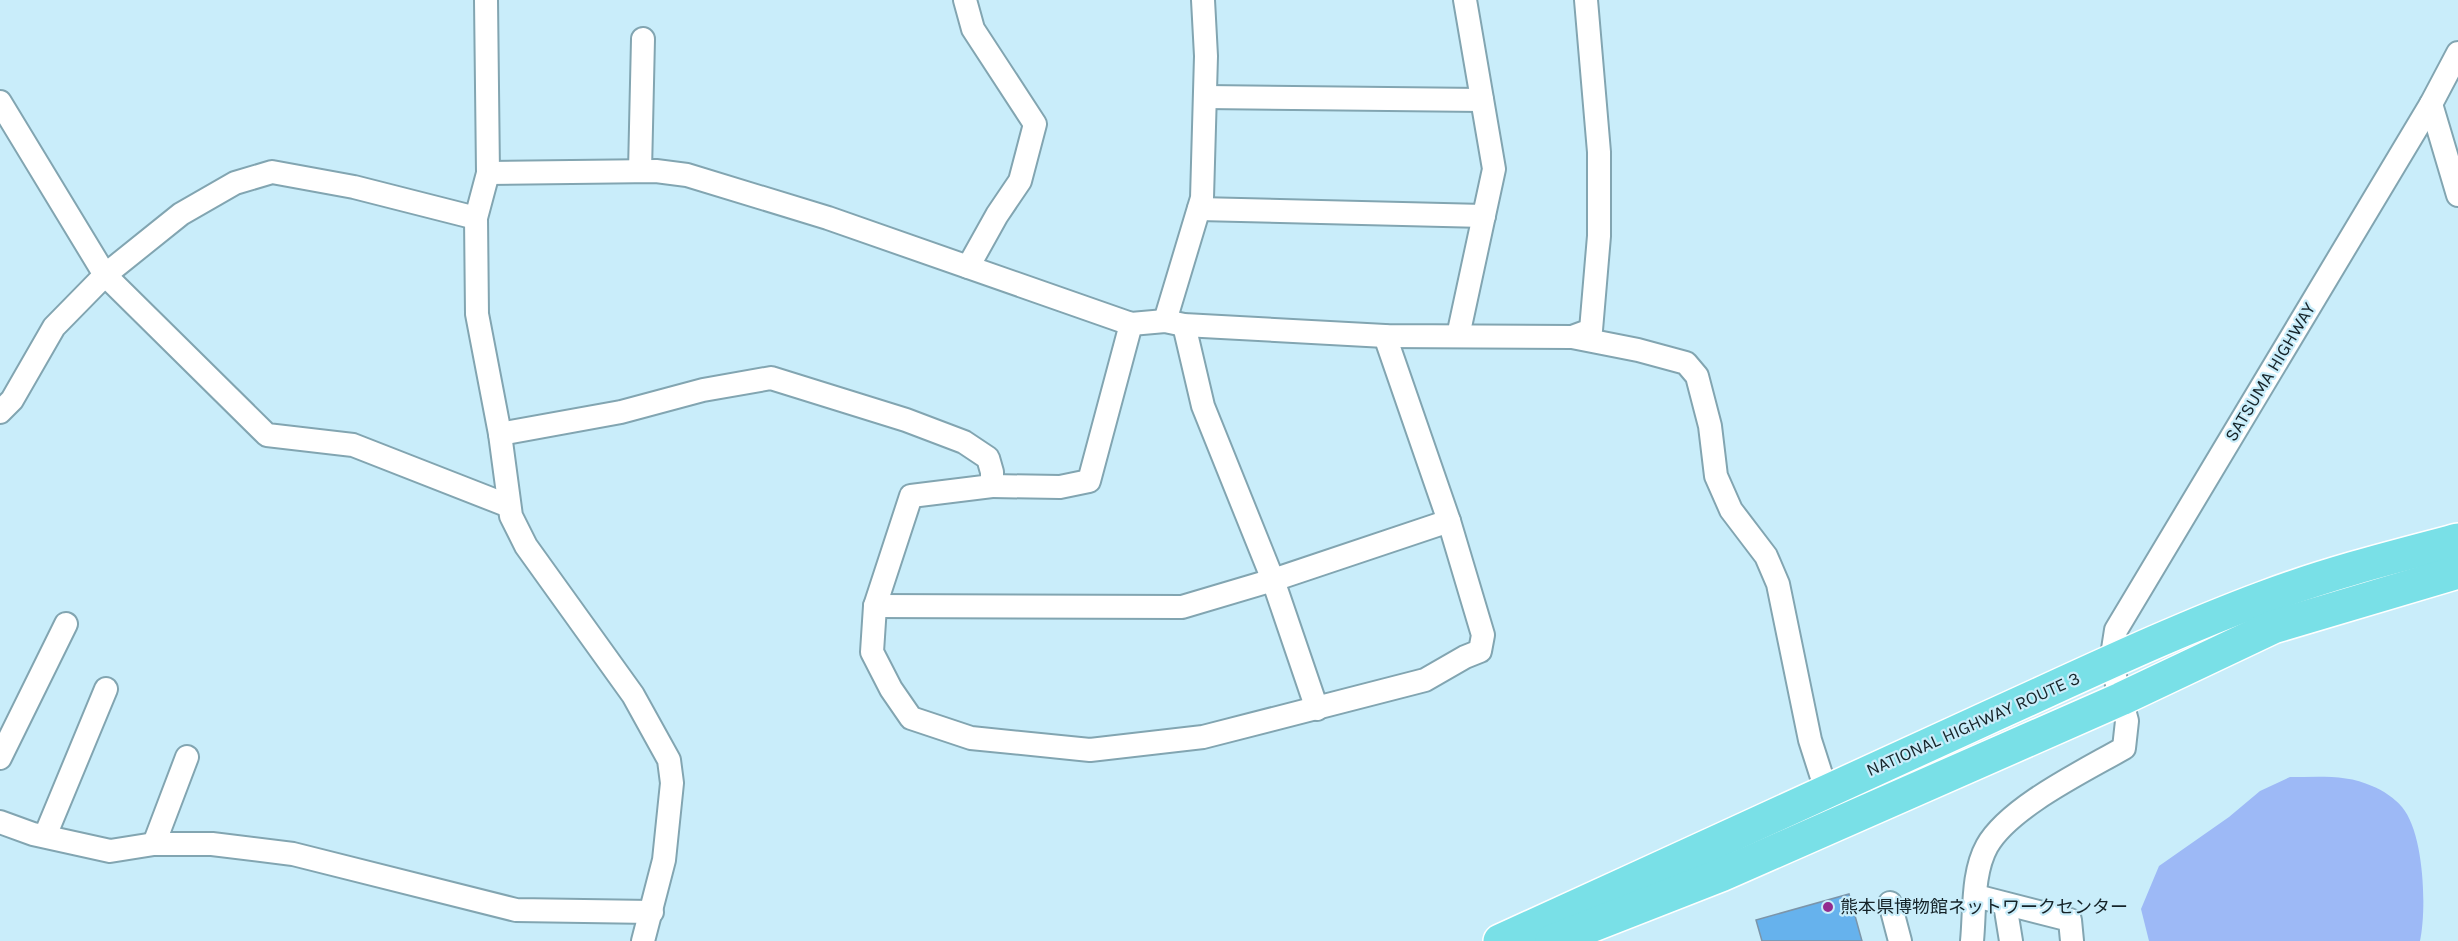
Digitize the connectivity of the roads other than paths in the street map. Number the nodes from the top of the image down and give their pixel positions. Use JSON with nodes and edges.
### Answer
{"nodes":[{"id":1,"x":486,"y":0,"type":"edge"},
{"id":2,"x":965,"y":0,"type":"edge"},
{"id":3,"x":1203,"y":0,"type":"edge"},
{"id":4,"x":1464,"y":0,"type":"edge"},
{"id":5,"x":1586,"y":0,"type":"edge"},
{"id":6,"x":644,"y":39,"type":"dead end"},
{"id":7,"x":2458,"y":53,"type":"edge"},
{"id":8,"x":1205,"y":97,"type":"junction"},
{"id":9,"x":1482,"y":100,"type":"junction"},
{"id":10,"x":0,"y":102,"type":"edge"},
{"id":11,"x":2431,"y":104,"type":"junction"},
{"id":12,"x":640,"y":171,"type":"junction"},
{"id":13,"x":488,"y":173,"type":"junction"},
{"id":14,"x":2458,"y":195,"type":"edge"},
{"id":15,"x":1199,"y":209,"type":"junction"},
{"id":16,"x":1484,"y":216,"type":"junction"},
{"id":17,"x":476,"y":218,"type":"junction"},
{"id":18,"x":968,"y":267,"type":"junction"},
{"id":19,"x":105,"y":275,"type":"junction"},
{"id":20,"x":1174,"y":323,"type":"junction"},
{"id":21,"x":1131,"y":324,"type":"junction"},
{"id":22,"x":1385,"y":336,"type":"junction"},
{"id":23,"x":1458,"y":336,"type":"junction"},
{"id":24,"x":1572,"y":337,"type":"junction"},
{"id":25,"x":0,"y":412,"type":"edge"},
{"id":26,"x":500,"y":434,"type":"junction"},
{"id":27,"x":992,"y":486,"type":"junction"},
{"id":28,"x":509,"y":506,"type":"junction"},
{"id":29,"x":1449,"y":521,"type":"junction"},
{"id":30,"x":2458,"y":540,"type":"edge"},
{"id":31,"x":2458,"y":572,"type":"edge"},
{"id":32,"x":1274,"y":580,"type":"junction"},
{"id":33,"x":875,"y":606,"type":"junction"},
{"id":34,"x":66,"y":624,"type":"dead end"},
{"id":35,"x":2111,"y":662,"type":"junction"},
{"id":36,"x":106,"y":689,"type":"dead end"},
{"id":37,"x":2121,"y":699,"type":"junction"},
{"id":38,"x":1317,"y":709,"type":"junction"},
{"id":39,"x":0,"y":758,"type":"edge"},
{"id":40,"x":187,"y":758,"type":"dead end"},
{"id":41,"x":1826,"y":790,"type":"junction"},
{"id":42,"x":0,"y":822,"type":"edge"},
{"id":43,"x":45,"y":836,"type":"junction"},
{"id":44,"x":154,"y":844,"type":"junction"},
{"id":45,"x":1976,"y":896,"type":"junction"},
{"id":46,"x":1890,"y":903,"type":"dead end"},
{"id":47,"x":2005,"y":904,"type":"junction"},
{"id":48,"x":652,"y":912,"type":"junction"},
{"id":49,"x":643,"y":941,"type":"edge"},
{"id":50,"x":1500,"y":941,"type":"edge"},
{"id":51,"x":1552,"y":941,"type":"edge"},
{"id":52,"x":1900,"y":941,"type":"edge"},
{"id":53,"x":1972,"y":941,"type":"edge"},
{"id":54,"x":2011,"y":941,"type":"edge"},
{"id":55,"x":2072,"y":941,"type":"edge"}],
"edges":[{"from":1,"to":13,"type":"street"},
{"from":2,"to":18,"type":"street"},
{"from":3,"to":8,"type":"street"},
{"from":4,"to":9,"type":"street"},
{"from":5,"to":24,"type":"street"},
{"from":6,"to":12,"type":"street"},
{"from":7,"to":11,"type":"street","name":"SATSUMA HIGHWAY"},
{"from":8,"to":9,"type":"street"},
{"from":8,"to":15,"type":"street"},
{"from":9,"to":16,"type":"street"},
{"from":10,"to":19,"type":"street"},
{"from":11,"to":14,"type":"street"},
{"from":11,"to":35,"type":"street","name":"SATSUMA HIGHWAY"},
{"from":12,"to":13,"type":"street"},
{"from":12,"to":18,"type":"street"},
{"from":13,"to":17,"type":"street"},
{"from":15,"to":16,"type":"street"},
{"from":15,"to":20,"type":"street"},
{"from":16,"to":23,"type":"street"},
{"from":17,"to":19,"type":"street"},
{"from":17,"to":26,"type":"street"},
{"from":18,"to":21,"type":"street"},
{"from":19,"to":25,"type":"street"},
{"from":19,"to":28,"type":"street"},
{"from":20,"to":21,"type":"street"},
{"from":20,"to":22,"type":"street"},
{"from":20,"to":32,"type":"street"},
{"from":21,"to":27,"type":"street"},
{"from":22,"to":23,"type":"street"},
{"from":22,"to":29,"type":"street"},
{"from":23,"to":24,"type":"street"},
{"from":24,"to":41,"type":"street"},
{"from":26,"to":27,"type":"street"},
{"from":26,"to":28,"type":"street"},
{"from":27,"to":33,"type":"street"},
{"from":28,"to":48,"type":"street"},
{"from":29,"to":32,"type":"street"},
{"from":29,"to":38,"type":"street"},
{"from":30,"to":35,"type":"highway","name":"NATIONAL HIGHWAY ROUTE 3"},
{"from":31,"to":37,"type":"highway","name":"NATIONAL HIGHWAY ROUTE 3"},
{"from":32,"to":33,"type":"street"},
{"from":32,"to":38,"type":"street"},
{"from":33,"to":38,"type":"street"},
{"from":34,"to":39,"type":"street"},
{"from":35,"to":37,"type":"street","name":"SATSUMA HIGHWAY"},
{"from":35,"to":41,"type":"highway","name":"NATIONAL HIGHWAY ROUTE 3"},
{"from":36,"to":43,"type":"street"},
{"from":37,"to":45,"type":"street","name":"SATSUMA HIGHWAY"},
{"from":37,"to":51,"type":"highway","name":"NATIONAL HIGHWAY ROUTE 3"},
{"from":40,"to":44,"type":"street"},
{"from":41,"to":50,"type":"highway","name":"NATIONAL HIGHWAY ROUTE 3"},
{"from":42,"to":43,"type":"street"},
{"from":43,"to":44,"type":"street"},
{"from":44,"to":48,"type":"street"},
{"from":45,"to":47,"type":"street"},
{"from":45,"to":53,"type":"street"},
{"from":46,"to":52,"type":"street"},
{"from":47,"to":54,"type":"street"},
{"from":47,"to":55,"type":"street"},
{"from":48,"to":49,"type":"street"}]}
